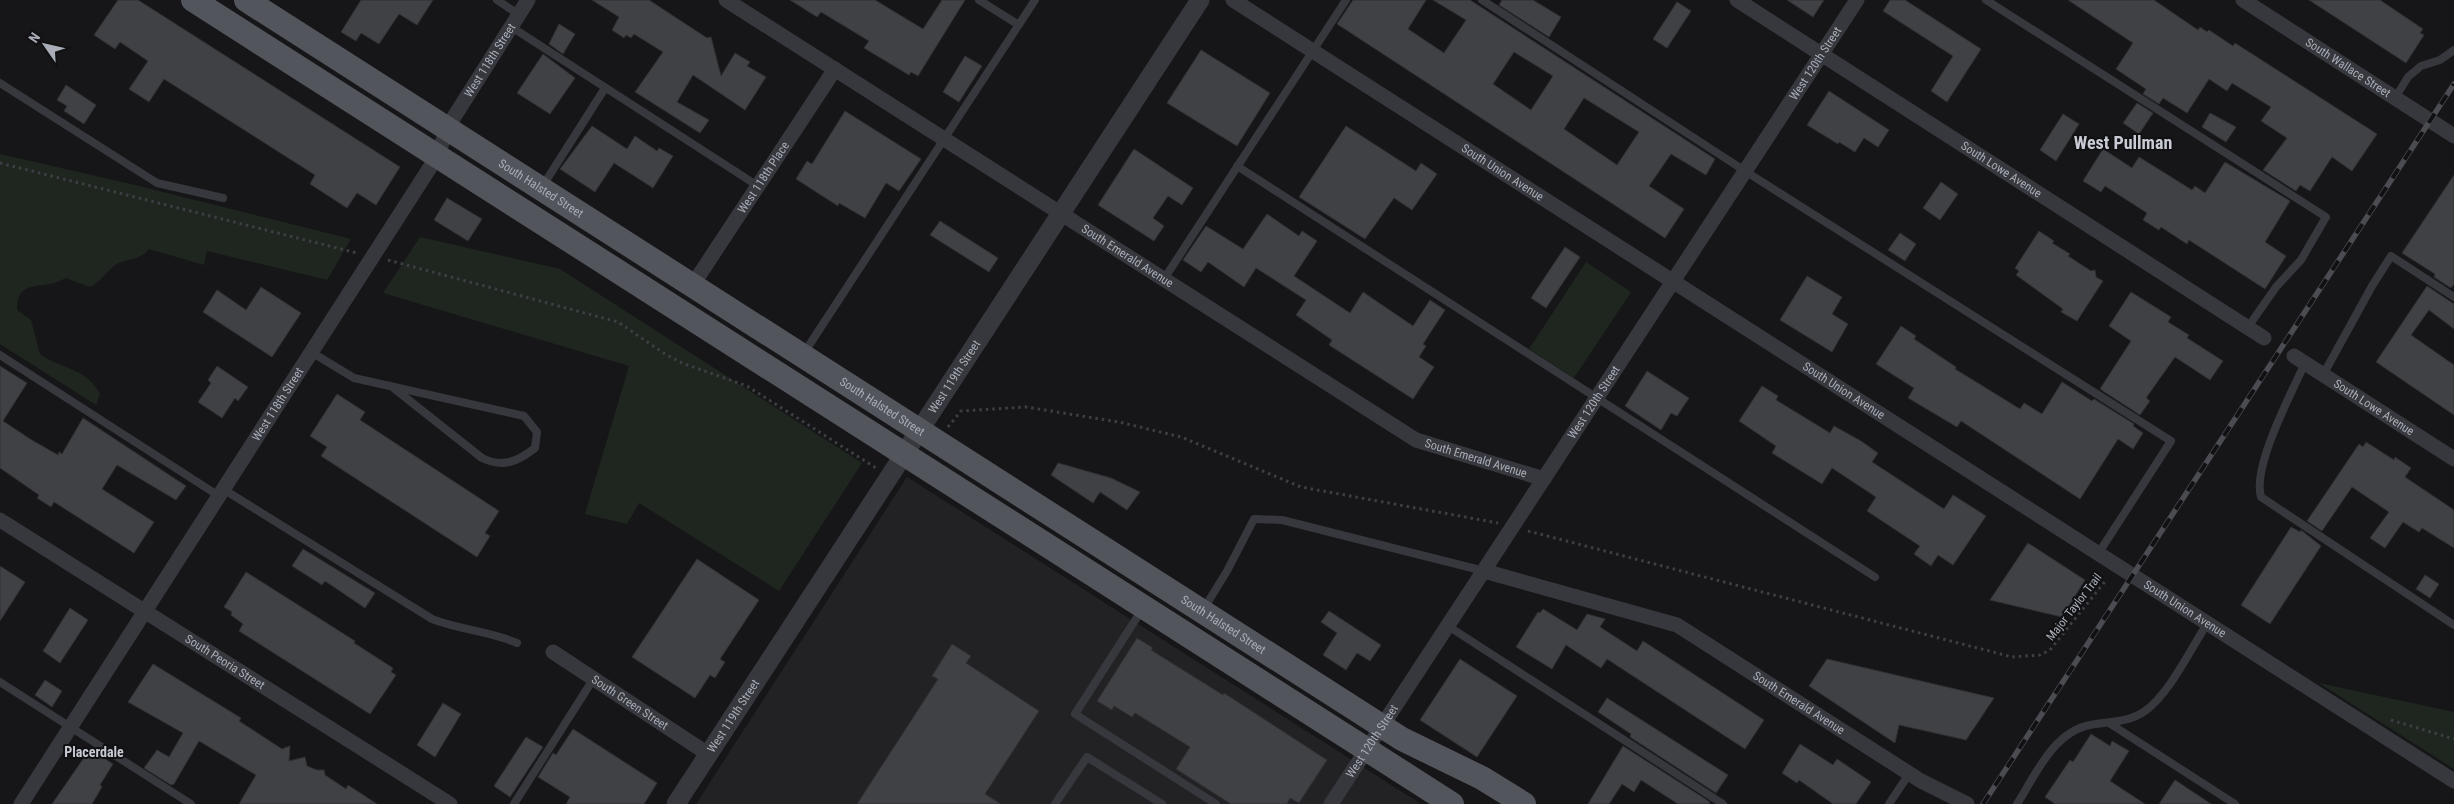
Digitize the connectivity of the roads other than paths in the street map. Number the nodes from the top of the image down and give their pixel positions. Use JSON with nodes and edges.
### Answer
{"nodes":[{"id":1,"x":193,"y":0,"type":"edge"},
{"id":2,"x":246,"y":0,"type":"edge"},
{"id":3,"x":497,"y":0,"type":"edge"},
{"id":4,"x":528,"y":0,"type":"edge"},
{"id":5,"x":726,"y":0,"type":"edge"},
{"id":6,"x":979,"y":0,"type":"edge"},
{"id":7,"x":1035,"y":0,"type":"edge"},
{"id":8,"x":1200,"y":0,"type":"edge"},
{"id":9,"x":1233,"y":0,"type":"edge"},
{"id":10,"x":1346,"y":0,"type":"edge"},
{"id":11,"x":1482,"y":0,"type":"edge"},
{"id":12,"x":1737,"y":0,"type":"edge"},
{"id":13,"x":1857,"y":0,"type":"edge"},
{"id":14,"x":1986,"y":0,"type":"edge"},
{"id":15,"x":2243,"y":0,"type":"edge"},
{"id":16,"x":514,"y":20,"type":"junction"},
{"id":17,"x":1019,"y":25,"type":"junction"},
{"id":18,"x":2454,"y":50,"type":"edge"},
{"id":19,"x":1312,"y":51,"type":"junction"},
{"id":20,"x":1821,"y":54,"type":"junction"},
{"id":21,"x":835,"y":69,"type":"junction"},
{"id":22,"x":0,"y":83,"type":"edge"},
{"id":23,"x":605,"y":88,"type":"junction"},
{"id":24,"x":2395,"y":98,"type":"junction"},
{"id":25,"x":446,"y":128,"type":"junction"},
{"id":26,"x":2454,"y":136,"type":"edge"},
{"id":27,"x":945,"y":139,"type":"junction"},
{"id":28,"x":438,"y":155,"type":"junction"},
{"id":29,"x":1237,"y":166,"type":"junction"},
{"id":30,"x":1745,"y":171,"type":"junction"},
{"id":31,"x":758,"y":186,"type":"junction"},
{"id":32,"x":541,"y":188,"type":"junction"},
{"id":33,"x":223,"y":198,"type":"dead end"},
{"id":34,"x":1061,"y":213,"type":"junction"},
{"id":35,"x":1164,"y":279,"type":"junction"},
{"id":36,"x":1672,"y":282,"type":"junction"},
{"id":37,"x":692,"y":286,"type":"junction"},
{"id":38,"x":2454,"y":297,"type":"edge"},
{"id":39,"x":2248,"y":327,"type":"junction"},
{"id":40,"x":2264,"y":338,"type":"dead end"},
{"id":41,"x":311,"y":352,"type":"junction"},
{"id":42,"x":0,"y":355,"type":"edge"},
{"id":43,"x":801,"y":356,"type":"junction"},
{"id":44,"x":2299,"y":360,"type":"joint"},
{"id":45,"x":2323,"y":375,"type":"junction"},
{"id":46,"x":391,"y":386,"type":"junction"},
{"id":47,"x":1597,"y":398,"type":"junction"},
{"id":48,"x":918,"y":430,"type":"junction"},
{"id":49,"x":903,"y":454,"type":"junction"},
{"id":50,"x":2454,"y":459,"type":"edge"},
{"id":51,"x":1544,"y":479,"type":"junction"},
{"id":52,"x":221,"y":492,"type":"junction"},
{"id":53,"x":0,"y":520,"type":"edge"},
{"id":54,"x":2098,"y":554,"type":"junction"},
{"id":55,"x":1484,"y":572,"type":"junction"},
{"id":56,"x":1875,"y":577,"type":"dead end"},
{"id":57,"x":1143,"y":608,"type":"junction"},
{"id":58,"x":1202,"y":611,"type":"junction"},
{"id":59,"x":144,"y":612,"type":"junction"},
{"id":60,"x":2207,"y":624,"type":"junction"},
{"id":61,"x":2454,"y":625,"type":"edge"},
{"id":62,"x":1448,"y":626,"type":"junction"},
{"id":63,"x":517,"y":643,"type":"dead end"},
{"id":64,"x":553,"y":652,"type":"dead end"},
{"id":65,"x":594,"y":678,"type":"junction"},
{"id":66,"x":0,"y":682,"type":"edge"},
{"id":67,"x":2109,"y":723,"type":"junction"},
{"id":68,"x":70,"y":727,"type":"junction"},
{"id":69,"x":1382,"y":727,"type":"junction"},
{"id":70,"x":1367,"y":750,"type":"junction"},
{"id":71,"x":708,"y":754,"type":"junction"},
{"id":72,"x":1909,"y":774,"type":"junction"},
{"id":73,"x":2454,"y":782,"type":"edge"},
{"id":74,"x":1959,"y":802,"type":"edge"},
{"id":75,"x":21,"y":804,"type":"edge"},
{"id":76,"x":191,"y":804,"type":"edge"},
{"id":77,"x":450,"y":804,"type":"edge"},
{"id":78,"x":514,"y":804,"type":"edge"},
{"id":79,"x":676,"y":804,"type":"edge"},
{"id":80,"x":1055,"y":804,"type":"edge"},
{"id":81,"x":1162,"y":804,"type":"edge"},
{"id":82,"x":1216,"y":804,"type":"edge"},
{"id":83,"x":1331,"y":804,"type":"edge"},
{"id":84,"x":1452,"y":804,"type":"edge"},
{"id":85,"x":1524,"y":804,"type":"edge"},
{"id":86,"x":1724,"y":804,"type":"edge"},
{"id":87,"x":1889,"y":804,"type":"edge"},
{"id":88,"x":2017,"y":804,"type":"edge"},
{"id":89,"x":2235,"y":804,"type":"edge"}],
"edges":[{"from":1,"to":28,"type":"main road"},
{"from":2,"to":25,"type":"main road","name":"South Halsted Street"},
{"from":3,"to":16,"type":"lane"},
{"from":4,"to":16,"type":"street","name":"West 118th Street"},
{"from":5,"to":21,"type":"street","name":"South Emerald Avenue"},
{"from":6,"to":17,"type":"lane"},
{"from":7,"to":17,"type":"lane"},
{"from":8,"to":34,"type":"street","name":"West 119th Street"},
{"from":9,"to":19,"type":"street","name":"South Union Avenue"},
{"from":10,"to":19,"type":"lane"},
{"from":11,"to":30,"type":"lane"},
{"from":12,"to":20,"type":"street","name":"South Lowe Avenue"},
{"from":13,"to":20,"type":"street","name":"West 120th Street"},
{"from":14,"to":39,"type":"lane"},
{"from":15,"to":24,"type":"street","name":"South Wallace Street"},
{"from":16,"to":23,"type":"lane"},
{"from":16,"to":25,"type":"street","name":"West 118th Street"},
{"from":17,"to":27,"type":"lane"},
{"from":18,"to":24,"type":"lane"},
{"from":19,"to":29,"type":"lane"},
{"from":19,"to":36,"type":"street","name":"South Union Avenue"},
{"from":20,"to":30,"type":"street","name":"West 120th Street"},
{"from":20,"to":39,"type":"street","name":"South Lowe Avenue"},
{"from":21,"to":27,"type":"street","name":"South Emerald Avenue"},
{"from":21,"to":31,"type":"street","name":"West 118th Place"},
{"from":22,"to":33,"type":"lane"},
{"from":23,"to":31,"type":"lane"},
{"from":23,"to":32,"type":"lane"},
{"from":24,"to":26,"type":"street","name":"South Wallace Street"},
{"from":25,"to":28,"type":"street","name":"West 118th Street"},
{"from":25,"to":32,"type":"main road","name":"South Halsted Street"},
{"from":27,"to":34,"type":"street","name":"South Emerald Avenue"},
{"from":27,"to":43,"type":"lane"},
{"from":28,"to":41,"type":"street","name":"West 118th Street"},
{"from":28,"to":49,"type":"main road"},
{"from":29,"to":35,"type":"lane"},
{"from":29,"to":47,"type":"lane"},
{"from":30,"to":36,"type":"street","name":"West 120th Street"},
{"from":30,"to":54,"type":"lane"},
{"from":31,"to":37,"type":"street","name":"West 118th Place"},
{"from":32,"to":37,"type":"main road","name":"South Halsted Street"},
{"from":34,"to":35,"type":"street","name":"South Emerald Avenue"},
{"from":34,"to":48,"type":"street","name":"West 119th Street"},
{"from":35,"to":51,"type":"street","name":"South Emerald Avenue"},
{"from":36,"to":47,"type":"street","name":"West 120th Street"},
{"from":36,"to":54,"type":"street","name":"South Union Avenue"},
{"from":37,"to":43,"type":"main road","name":"South Halsted Street"},
{"from":38,"to":45,"type":"lane"},
{"from":39,"to":40,"type":"street","name":"South Lowe Avenue"},
{"from":41,"to":46,"type":"lane"},
{"from":41,"to":52,"type":"street","name":"West 118th Street"},
{"from":42,"to":52,"type":"lane"},
{"from":43,"to":48,"type":"main road","name":"South Halsted Street"},
{"from":44,"to":45,"type":"street","name":"South Lowe Avenue"},
{"from":44,"to":61,"type":"lane"},
{"from":45,"to":50,"type":"street","name":"South Lowe Avenue"},
{"from":46,"to":46,"type":"lane"},
{"from":47,"to":51,"type":"street","name":"West 120th Street"},
{"from":47,"to":56,"type":"lane"},
{"from":48,"to":49,"type":"street","name":"West 119th Street"},
{"from":48,"to":58,"type":"main road","name":"South Halsted Street"},
{"from":49,"to":57,"type":"main road"},
{"from":49,"to":71,"type":"street","name":"West 119th Street"},
{"from":51,"to":55,"type":"street","name":"West 120th Street"},
{"from":52,"to":59,"type":"street","name":"West 118th Street"},
{"from":52,"to":63,"type":"lane"},
{"from":53,"to":59,"type":"street","name":"South Peoria Street"},
{"from":54,"to":60,"type":"street","name":"South Union Avenue"},
{"from":55,"to":58,"type":"lane"},
{"from":55,"to":62,"type":"street","name":"West 120th Street"},
{"from":55,"to":72,"type":"street","name":"South Emerald Avenue"},
{"from":57,"to":70,"type":"main road"},
{"from":57,"to":82,"type":"lane"},
{"from":58,"to":69,"type":"main road","name":"South Halsted Street"},
{"from":59,"to":68,"type":"street","name":"West 118th Street"},
{"from":59,"to":77,"type":"street","name":"South Peoria Street"},
{"from":60,"to":67,"type":"lane"},
{"from":60,"to":73,"type":"street","name":"South Union Avenue"},
{"from":62,"to":69,"type":"street","name":"West 120th Street"},
{"from":62,"to":86,"type":"lane"},
{"from":64,"to":65,"type":"street","name":"South Green Street"},
{"from":65,"to":71,"type":"street","name":"South Green Street"},
{"from":65,"to":78,"type":"lane"},
{"from":66,"to":68,"type":"lane"},
{"from":67,"to":88,"type":"lane"},
{"from":67,"to":89,"type":"lane"},
{"from":68,"to":75,"type":"street","name":"West 118th Street"},
{"from":68,"to":76,"type":"lane"},
{"from":69,"to":70,"type":"street","name":"West 120th Street"},
{"from":69,"to":85,"type":"main road","name":"South Halsted Street"},
{"from":70,"to":83,"type":"street","name":"West 120th Street"},
{"from":70,"to":84,"type":"main road"},
{"from":71,"to":79,"type":"street","name":"West 119th Street"},
{"from":72,"to":74,"type":"street","name":"South Emerald Avenue"},
{"from":72,"to":87,"type":"lane"},
{"from":80,"to":81,"type":"lane"}]}
